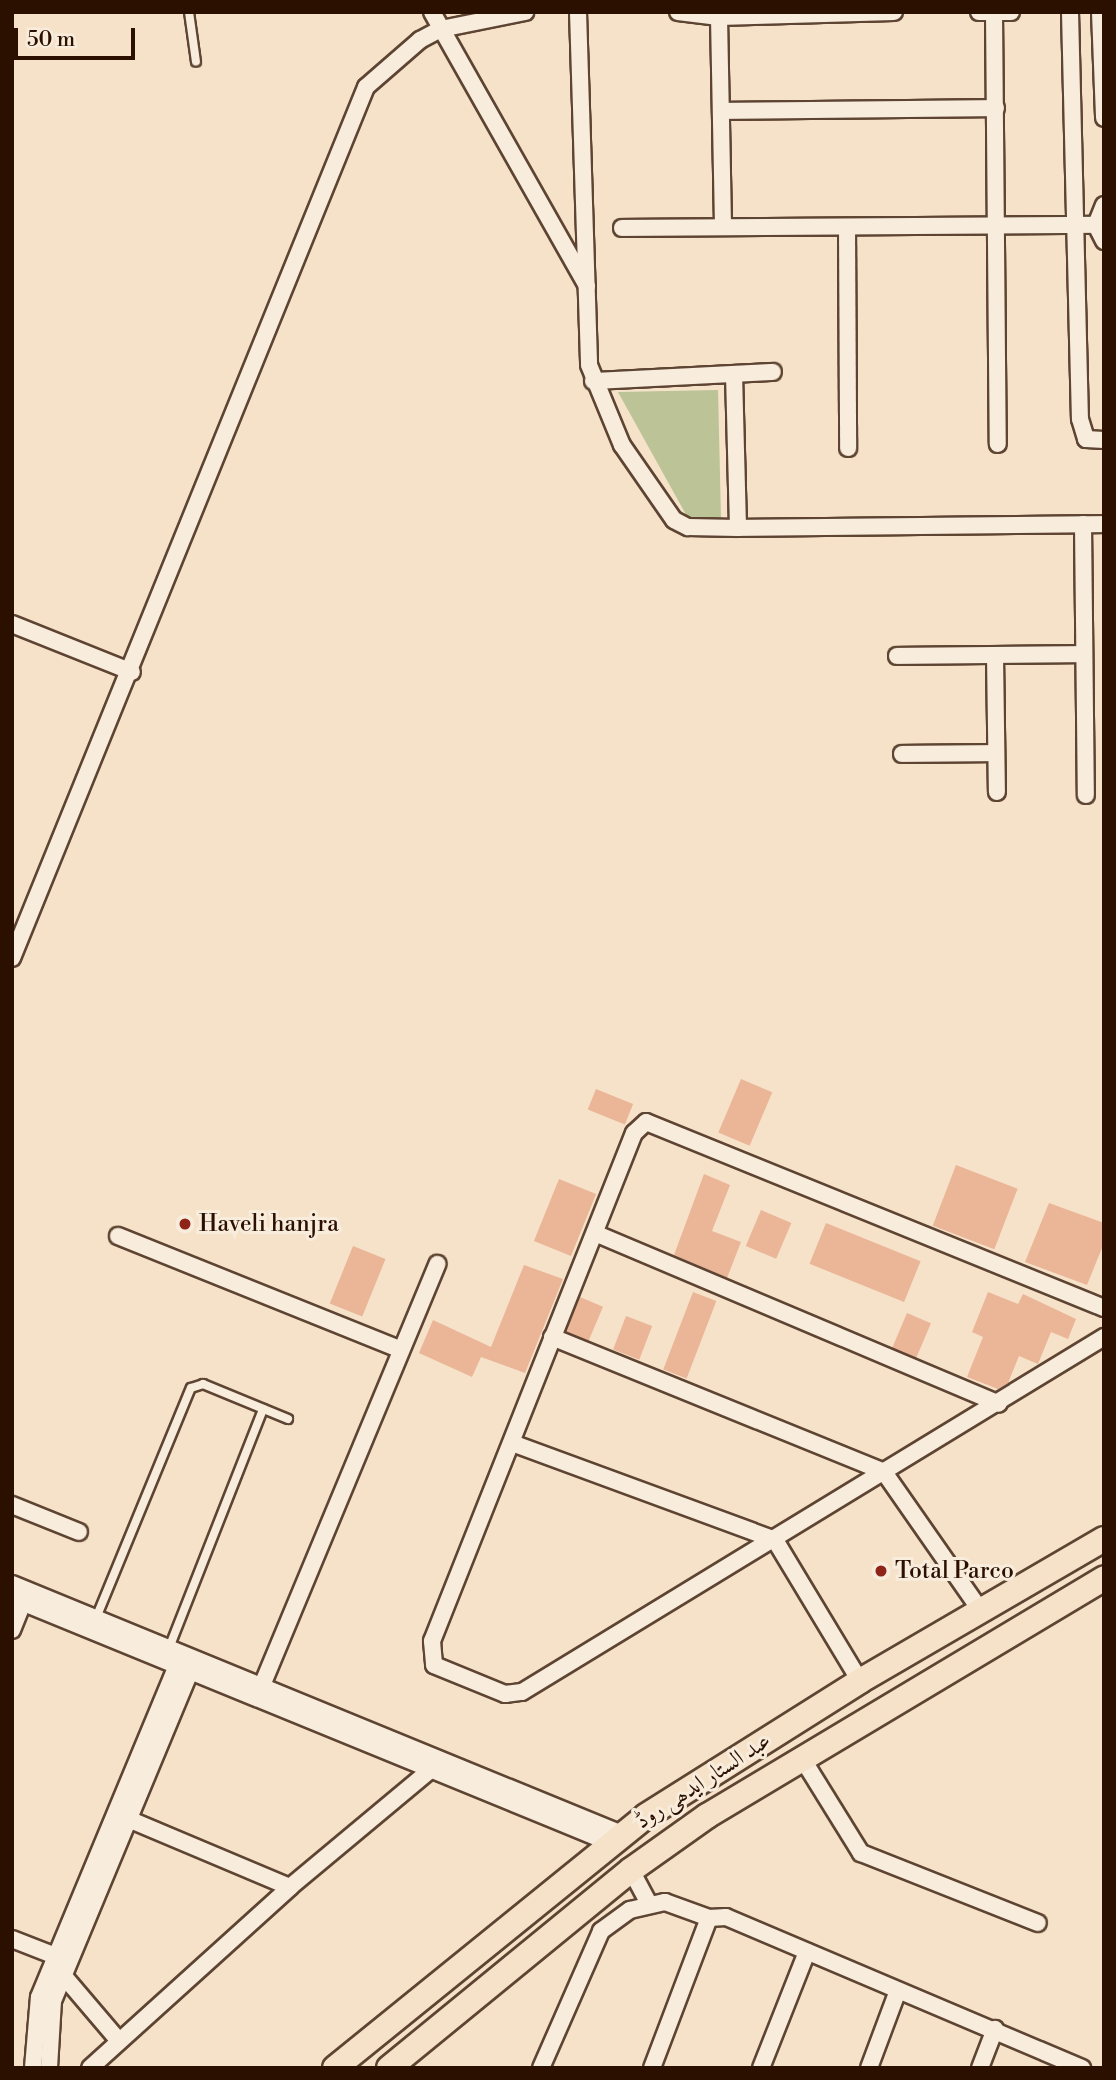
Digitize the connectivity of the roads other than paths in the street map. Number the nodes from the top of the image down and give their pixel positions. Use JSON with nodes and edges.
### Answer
{"nodes":[{"id":1,"x":190,"y":12,"type":"edge"},
{"id":2,"x":432,"y":12,"type":"edge"},
{"id":3,"x":525,"y":12,"type":"edge"},
{"id":4,"x":578,"y":12,"type":"edge"},
{"id":5,"x":678,"y":12,"type":"edge"},
{"id":6,"x":894,"y":12,"type":"edge"},
{"id":7,"x":979,"y":12,"type":"edge"},
{"id":8,"x":1011,"y":12,"type":"edge"},
{"id":9,"x":1070,"y":12,"type":"edge"},
{"id":10,"x":1100,"y":12,"type":"edge"},
{"id":11,"x":817,"y":13,"type":"edge"},
{"id":12,"x":994,"y":13,"type":"edge"},
{"id":13,"x":712,"y":15,"type":"edge"},
{"id":14,"x":441,"y":29,"type":"junction"},
{"id":15,"x":196,"y":62,"type":"dead end"},
{"id":16,"x":996,"y":108,"type":"junction"},
{"id":17,"x":722,"y":111,"type":"junction"},
{"id":18,"x":1104,"y":118,"type":"edge"},
{"id":19,"x":1104,"y":205,"type":"edge"},
{"id":20,"x":996,"y":225,"type":"junction"},
{"id":21,"x":1078,"y":225,"type":"junction"},
{"id":22,"x":1096,"y":225,"type":"junction"},
{"id":23,"x":846,"y":226,"type":"junction"},
{"id":24,"x":723,"y":227,"type":"junction"},
{"id":25,"x":622,"y":228,"type":"dead end"},
{"id":26,"x":1104,"y":241,"type":"edge"},
{"id":27,"x":588,"y":288,"type":"junction"},
{"id":28,"x":773,"y":372,"type":"dead end"},
{"id":29,"x":734,"y":374,"type":"junction"},
{"id":30,"x":593,"y":381,"type":"junction"},
{"id":31,"x":1104,"y":440,"type":"edge"},
{"id":32,"x":998,"y":444,"type":"dead end"},
{"id":33,"x":848,"y":448,"type":"dead end"},
{"id":34,"x":1083,"y":524,"type":"junction"},
{"id":35,"x":1104,"y":524,"type":"edge"},
{"id":36,"x":738,"y":528,"type":"junction"},
{"id":37,"x":12,"y":624,"type":"edge"},
{"id":38,"x":1084,"y":654,"type":"junction"},
{"id":39,"x":995,"y":655,"type":"junction"},
{"id":40,"x":897,"y":656,"type":"dead end"},
{"id":41,"x":132,"y":673,"type":"junction"},
{"id":42,"x":996,"y":753,"type":"junction"},
{"id":43,"x":902,"y":754,"type":"dead end"},
{"id":44,"x":997,"y":793,"type":"dead end"},
{"id":45,"x":1086,"y":795,"type":"dead end"},
{"id":46,"x":12,"y":958,"type":"edge"},
{"id":47,"x":597,"y":1234,"type":"junction"},
{"id":48,"x":118,"y":1236,"type":"dead end"},
{"id":49,"x":437,"y":1264,"type":"dead end"},
{"id":50,"x":1104,"y":1308,"type":"edge"},
{"id":51,"x":552,"y":1337,"type":"junction"},
{"id":52,"x":1104,"y":1337,"type":"edge"},
{"id":53,"x":401,"y":1350,"type":"junction"},
{"id":54,"x":999,"y":1405,"type":"junction"},
{"id":55,"x":263,"y":1409,"type":"junction"},
{"id":56,"x":288,"y":1419,"type":"dead end"},
{"id":57,"x":512,"y":1443,"type":"junction"},
{"id":58,"x":884,"y":1472,"type":"junction"},
{"id":59,"x":12,"y":1505,"type":"edge"},
{"id":60,"x":79,"y":1532,"type":"dead end"},
{"id":61,"x":1104,"y":1539,"type":"edge"},
{"id":62,"x":775,"y":1540,"type":"junction"},
{"id":63,"x":1104,"y":1578,"type":"edge"},
{"id":64,"x":12,"y":1584,"type":"edge"},
{"id":65,"x":18,"y":1601,"type":"edge"},
{"id":66,"x":981,"y":1611,"type":"junction"},
{"id":67,"x":96,"y":1618,"type":"junction"},
{"id":68,"x":12,"y":1630,"type":"edge"},
{"id":69,"x":183,"y":1660,"type":"junction"},
{"id":70,"x":860,"y":1681,"type":"junction"},
{"id":71,"x":259,"y":1692,"type":"junction"},
{"id":72,"x":802,"y":1758,"type":"junction"},
{"id":73,"x":438,"y":1764,"type":"junction"},
{"id":74,"x":124,"y":1817,"type":"junction"},
{"id":75,"x":617,"y":1839,"type":"junction"},
{"id":76,"x":631,"y":1870,"type":"junction"},
{"id":77,"x":290,"y":1887,"type":"junction"},
{"id":78,"x":649,"y":1904,"type":"junction"},
{"id":79,"x":709,"y":1918,"type":"junction"},
{"id":80,"x":1038,"y":1923,"type":"dead end"},
{"id":81,"x":12,"y":1939,"type":"edge"},
{"id":82,"x":807,"y":1952,"type":"junction"},
{"id":83,"x":62,"y":1964,"type":"junction"},
{"id":84,"x":897,"y":1993,"type":"junction"},
{"id":85,"x":995,"y":2029,"type":"junction"},
{"id":86,"x":119,"y":2041,"type":"junction"},
{"id":87,"x":33,"y":2068,"type":"edge"},
{"id":88,"x":49,"y":2068,"type":"edge"},
{"id":89,"x":90,"y":2068,"type":"edge"},
{"id":90,"x":335,"y":2068,"type":"edge"},
{"id":91,"x":388,"y":2068,"type":"edge"},
{"id":92,"x":541,"y":2068,"type":"edge"},
{"id":93,"x":652,"y":2068,"type":"edge"},
{"id":94,"x":761,"y":2068,"type":"edge"},
{"id":95,"x":869,"y":2068,"type":"edge"},
{"id":96,"x":980,"y":2068,"type":"edge"},
{"id":97,"x":1082,"y":2068,"type":"edge"}],
"edges":[{"from":1,"to":15,"type":"lane"},
{"from":2,"to":14,"type":"street"},
{"from":3,"to":14,"type":"street"},
{"from":4,"to":27,"type":"street"},
{"from":5,"to":13,"type":"street"},
{"from":6,"to":11,"type":"street"},
{"from":7,"to":12,"type":"street"},
{"from":8,"to":12,"type":"street"},
{"from":9,"to":21,"type":"street"},
{"from":10,"to":18,"type":"street"},
{"from":11,"to":13,"type":"street"},
{"from":12,"to":16,"type":"street"},
{"from":13,"to":17,"type":"street"},
{"from":14,"to":27,"type":"street"},
{"from":14,"to":41,"type":"street"},
{"from":16,"to":17,"type":"street"},
{"from":16,"to":20,"type":"street"},
{"from":17,"to":24,"type":"street"},
{"from":19,"to":22,"type":"street"},
{"from":20,"to":21,"type":"street"},
{"from":20,"to":23,"type":"street"},
{"from":20,"to":32,"type":"street"},
{"from":21,"to":22,"type":"street"},
{"from":21,"to":31,"type":"street"},
{"from":22,"to":26,"type":"street"},
{"from":23,"to":24,"type":"street"},
{"from":23,"to":33,"type":"street"},
{"from":24,"to":25,"type":"street"},
{"from":27,"to":30,"type":"street"},
{"from":28,"to":29,"type":"street"},
{"from":29,"to":30,"type":"street"},
{"from":29,"to":36,"type":"street"},
{"from":30,"to":36,"type":"street"},
{"from":34,"to":35,"type":"street"},
{"from":34,"to":36,"type":"street"},
{"from":34,"to":38,"type":"street"},
{"from":37,"to":41,"type":"street"},
{"from":38,"to":39,"type":"street"},
{"from":38,"to":45,"type":"street"},
{"from":39,"to":40,"type":"street"},
{"from":39,"to":42,"type":"street"},
{"from":41,"to":46,"type":"street"},
{"from":42,"to":43,"type":"street"},
{"from":42,"to":44,"type":"street"},
{"from":47,"to":50,"type":"street"},
{"from":47,"to":51,"type":"street"},
{"from":47,"to":54,"type":"street"},
{"from":48,"to":53,"type":"street"},
{"from":49,"to":53,"type":"street"},
{"from":51,"to":57,"type":"street"},
{"from":51,"to":58,"type":"street"},
{"from":52,"to":54,"type":"street"},
{"from":53,"to":71,"type":"street"},
{"from":54,"to":58,"type":"street"},
{"from":55,"to":56,"type":"lane"},
{"from":55,"to":67,"type":"lane"},
{"from":55,"to":69,"type":"lane"},
{"from":57,"to":62,"type":"street"},
{"from":57,"to":62,"type":"street"},
{"from":58,"to":62,"type":"street"},
{"from":58,"to":66,"type":"street"},
{"from":59,"to":60,"type":"street"},
{"from":61,"to":66,"type":"main road","name":"عبد الستار ایدھی روڈ"},
{"from":62,"to":70,"type":"street"},
{"from":63,"to":72,"type":"main road","name":"عبد الستار ایدھی روڈ"},
{"from":64,"to":67,"type":"street"},
{"from":65,"to":68,"type":"street"},
{"from":65,"to":69,"type":"street"},
{"from":66,"to":70,"type":"main road","name":"عبد الستار ایدھی روڈ"},
{"from":67,"to":69,"type":"street"},
{"from":69,"to":71,"type":"street"},
{"from":69,"to":74,"type":"street"},
{"from":70,"to":75,"type":"main road","name":"عبد الستار ایدھی روڈ"},
{"from":71,"to":73,"type":"street"},
{"from":72,"to":76,"type":"main road","name":"عبد الستار ایدھی روڈ"},
{"from":72,"to":80,"type":"street"},
{"from":73,"to":75,"type":"street"},
{"from":73,"to":77,"type":"street"},
{"from":74,"to":77,"type":"street"},
{"from":74,"to":83,"type":"street"},
{"from":75,"to":90,"type":"main road","name":"عبد الستار ایدھی روڈ"},
{"from":76,"to":78,"type":"street"},
{"from":76,"to":91,"type":"main road","name":"عبد الستار ایدھی روڈ"},
{"from":77,"to":86,"type":"street"},
{"from":78,"to":79,"type":"street"},
{"from":78,"to":92,"type":"street"},
{"from":79,"to":82,"type":"street"},
{"from":79,"to":93,"type":"street"},
{"from":81,"to":83,"type":"street"},
{"from":82,"to":84,"type":"street"},
{"from":82,"to":94,"type":"street"},
{"from":83,"to":86,"type":"street"},
{"from":83,"to":87,"type":"street"},
{"from":83,"to":88,"type":"street"},
{"from":84,"to":85,"type":"street"},
{"from":84,"to":95,"type":"street"},
{"from":85,"to":96,"type":"street"},
{"from":85,"to":97,"type":"street"},
{"from":86,"to":89,"type":"street"}]}
